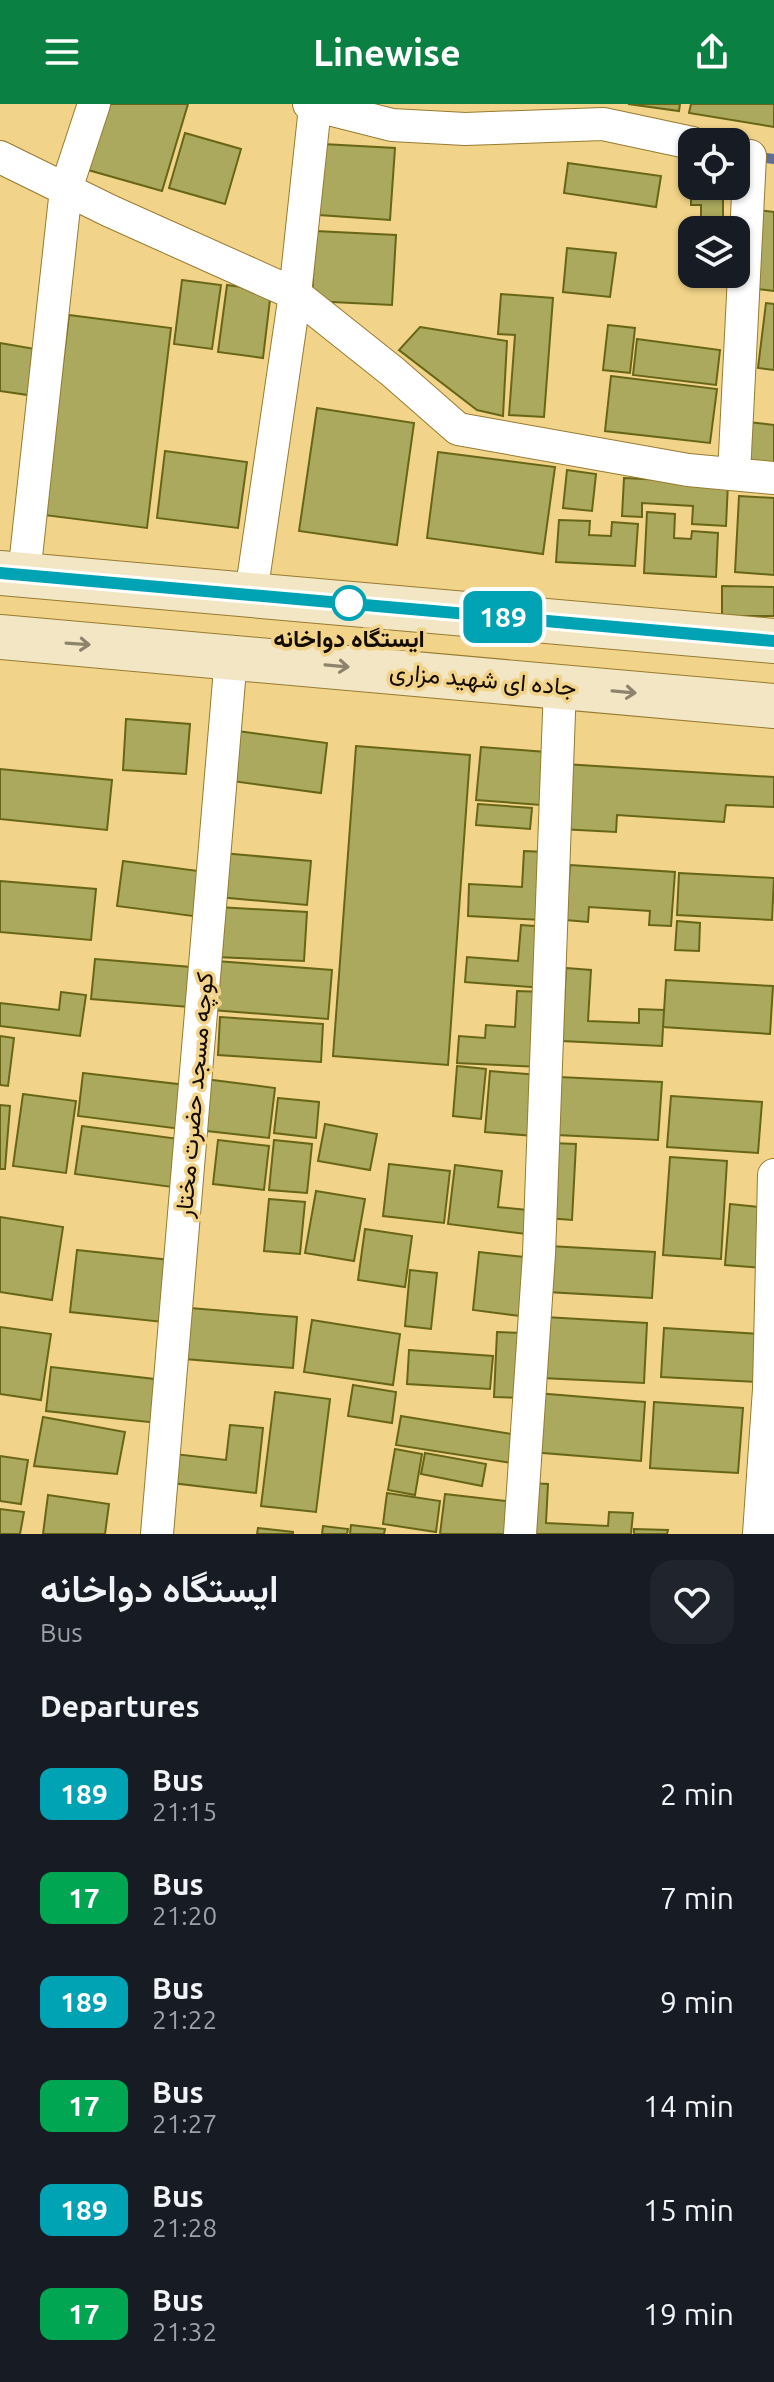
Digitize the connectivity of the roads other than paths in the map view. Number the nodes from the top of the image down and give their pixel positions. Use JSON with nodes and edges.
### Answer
{"nodes":[{"id":1,"x":94,"y":104,"type":"edge"},
{"id":2,"x":312,"y":105,"type":"edge"},
{"id":3,"x":603,"y":114,"type":"edge"},
{"id":4,"x":678,"y":138,"type":"edge"},
{"id":5,"x":753,"y":156,"type":"edge"},
{"id":6,"x":0,"y":157,"type":"edge"},
{"id":7,"x":66,"y":189,"type":"junction"},
{"id":8,"x":295,"y":294,"type":"junction"},
{"id":9,"x":734,"y":474,"type":"junction"},
{"id":10,"x":774,"y":478,"type":"edge"},
{"id":11,"x":12,"y":574,"type":"edge"},
{"id":12,"x":251,"y":594,"type":"junction"},
{"id":13,"x":0,"y":637,"type":"edge"},
{"id":14,"x":774,"y":641,"type":"edge"},
{"id":15,"x":231,"y":657,"type":"junction"},
{"id":16,"x":560,"y":686,"type":"junction"},
{"id":17,"x":774,"y":706,"type":"edge"},
{"id":18,"x":774,"y":1175,"type":"edge"},
{"id":19,"x":157,"y":1534,"type":"edge"},
{"id":20,"x":520,"y":1534,"type":"edge"},
{"id":21,"x":759,"y":1534,"type":"edge"}],
"edges":[{"from":1,"to":7,"type":"street"},
{"from":2,"to":3,"type":"street"},
{"from":2,"to":8,"type":"street"},
{"from":3,"to":4,"type":"street"},
{"from":5,"to":9,"type":"street"},
{"from":6,"to":7,"type":"street"},
{"from":7,"to":8,"type":"street"},
{"from":7,"to":11,"type":"street"},
{"from":8,"to":9,"type":"street"},
{"from":8,"to":12,"type":"street"},
{"from":9,"to":10,"type":"street"},
{"from":11,"to":12,"type":"main road"},
{"from":12,"to":14,"type":"main road"},
{"from":13,"to":15,"type":"main road","name":"جاده ای شهید مزاری","one_way":true},
{"from":15,"to":16,"type":"main road","name":"جاده ای شهید مزاری","one_way":true},
{"from":15,"to":19,"type":"street","name":"کوچه مسجد حضرت مختار"},
{"from":16,"to":17,"type":"main road","name":"جاده ای شهید مزاری","one_way":true},
{"from":16,"to":20,"type":"street"},
{"from":18,"to":21,"type":"street"}]}
